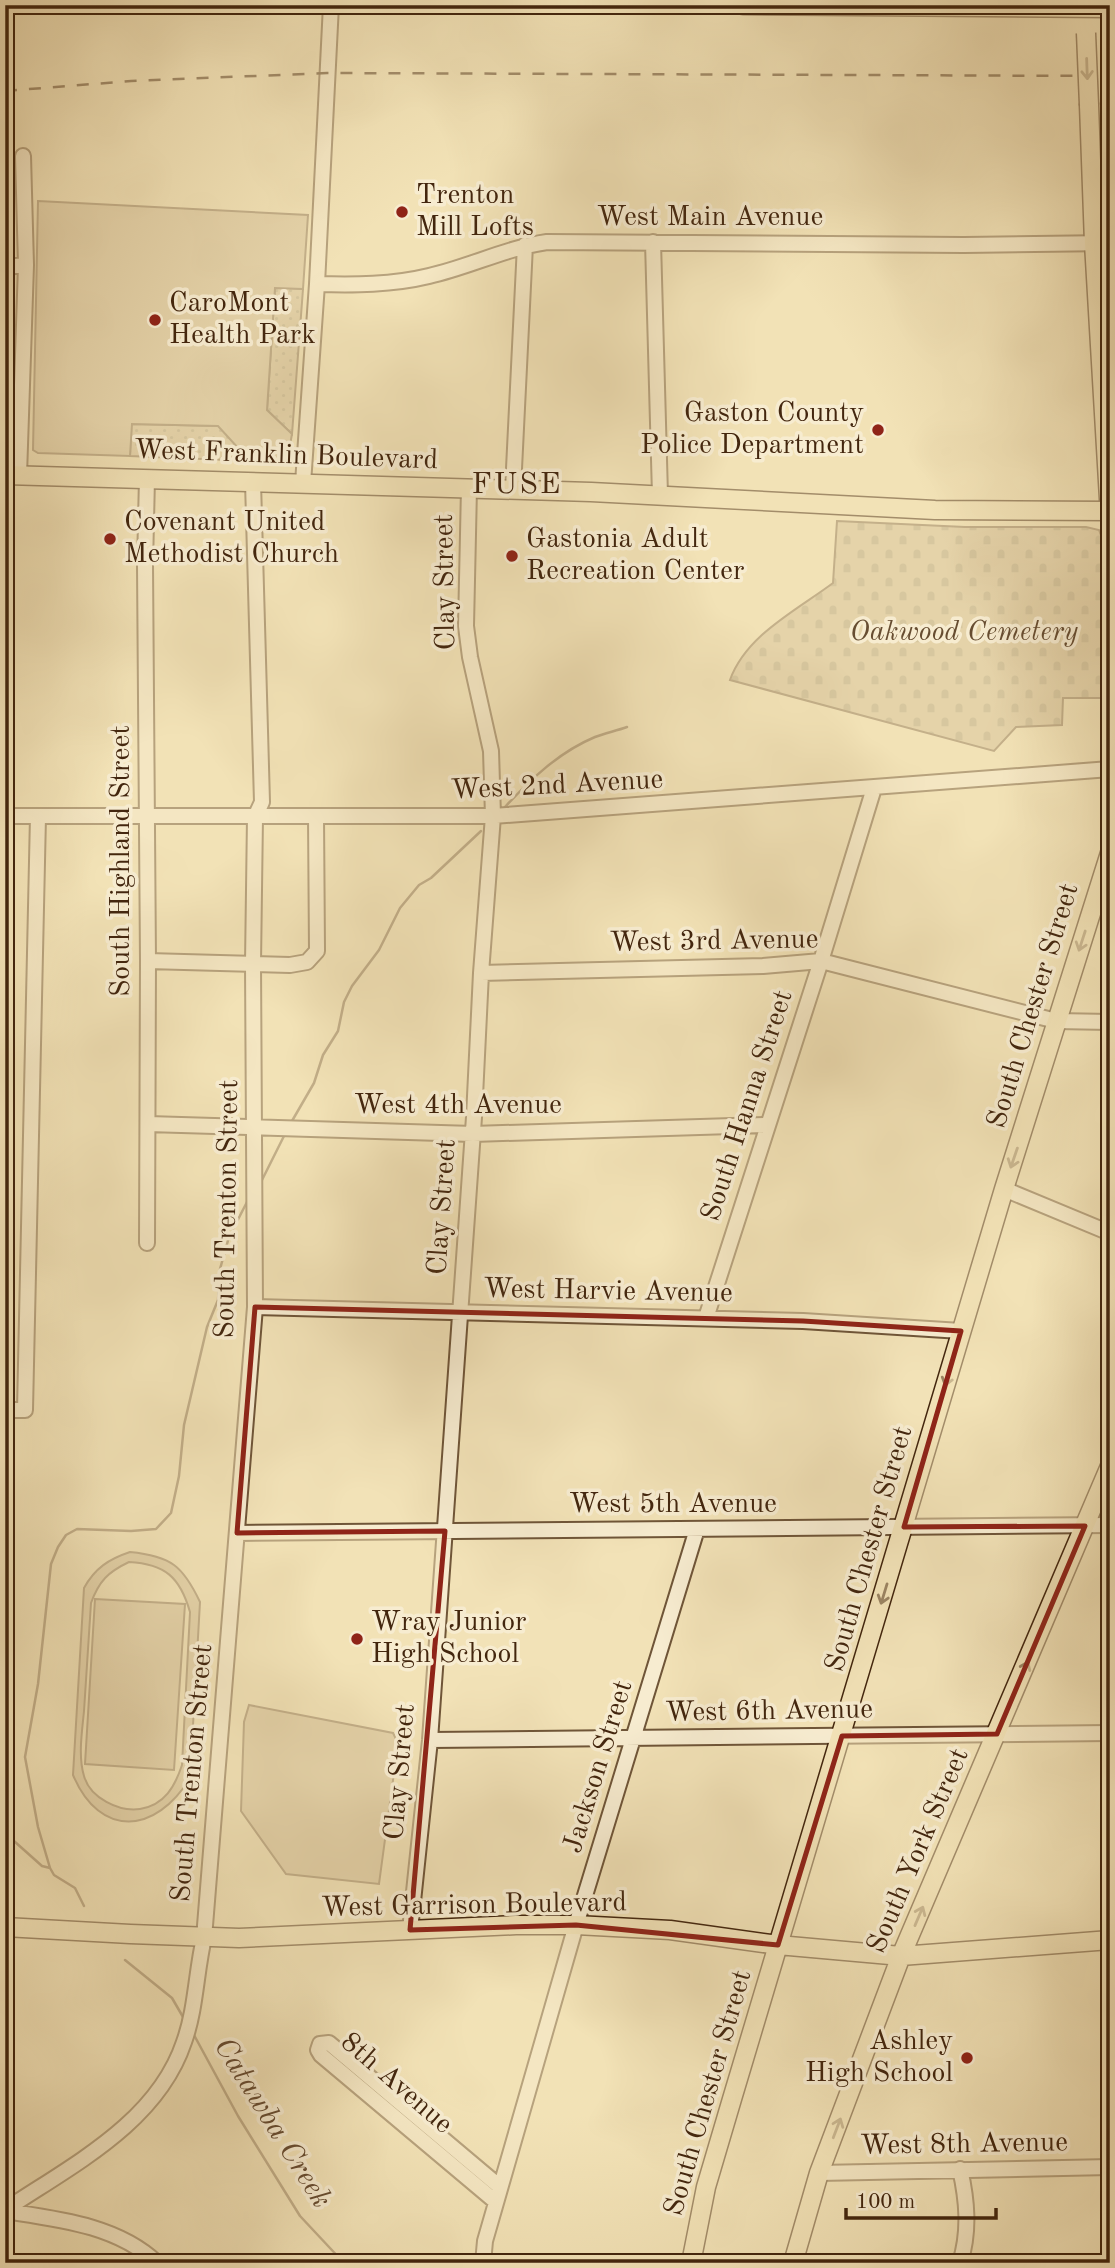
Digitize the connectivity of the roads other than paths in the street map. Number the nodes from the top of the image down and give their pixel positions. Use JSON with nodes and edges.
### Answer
{"nodes":[{"id":1,"x":331,"y":5,"type":"edge"},
{"id":2,"x":743,"y":5,"type":"edge"},
{"id":3,"x":770,"y":6,"type":"edge"},
{"id":4,"x":1084,"y":6,"type":"edge"},
{"id":5,"x":938,"y":7,"type":"edge"},
{"id":6,"x":1110,"y":8,"type":"edge"},
{"id":7,"x":23,"y":156,"type":"dead end"},
{"id":8,"x":653,"y":242,"type":"junction"},
{"id":9,"x":1102,"y":243,"type":"edge"},
{"id":10,"x":525,"y":245,"type":"junction"},
{"id":11,"x":26,"y":265,"type":"junction"},
{"id":12,"x":5,"y":267,"type":"edge"},
{"id":13,"x":317,"y":284,"type":"junction"},
{"id":14,"x":12,"y":475,"type":"edge"},
{"id":15,"x":147,"y":478,"type":"junction"},
{"id":16,"x":253,"y":482,"type":"junction"},
{"id":17,"x":303,"y":483,"type":"junction"},
{"id":18,"x":469,"y":488,"type":"junction"},
{"id":19,"x":513,"y":489,"type":"junction"},
{"id":20,"x":660,"y":495,"type":"junction"},
{"id":21,"x":1110,"y":511,"type":"edge"},
{"id":22,"x":1110,"y":516,"type":"edge"},
{"id":23,"x":1110,"y":769,"type":"edge"},
{"id":24,"x":874,"y":788,"type":"junction"},
{"id":25,"x":146,"y":815,"type":"junction"},
{"id":26,"x":5,"y":816,"type":"edge"},
{"id":27,"x":38,"y":816,"type":"junction"},
{"id":28,"x":316,"y":816,"type":"junction"},
{"id":29,"x":493,"y":816,"type":"junction"},
{"id":30,"x":256,"y":817,"type":"junction"},
{"id":31,"x":1110,"y":853,"type":"edge"},
{"id":32,"x":148,"y":961,"type":"junction"},
{"id":33,"x":821,"y":961,"type":"junction"},
{"id":34,"x":253,"y":963,"type":"junction"},
{"id":35,"x":481,"y":973,"type":"junction"},
{"id":36,"x":1056,"y":1021,"type":"junction"},
{"id":37,"x":1110,"y":1022,"type":"edge"},
{"id":38,"x":148,"y":1124,"type":"junction"},
{"id":39,"x":767,"y":1125,"type":"junction"},
{"id":40,"x":255,"y":1128,"type":"junction"},
{"id":41,"x":473,"y":1134,"type":"junction"},
{"id":42,"x":1004,"y":1189,"type":"junction"},
{"id":43,"x":1110,"y":1233,"type":"edge"},
{"id":44,"x":147,"y":1243,"type":"dead end"},
{"id":45,"x":255,"y":1307,"type":"junction"},
{"id":46,"x":460,"y":1313,"type":"junction"},
{"id":47,"x":706,"y":1318,"type":"junction"},
{"id":48,"x":961,"y":1331,"type":"junction"},
{"id":49,"x":5,"y":1410,"type":"edge"},
{"id":50,"x":1110,"y":1466,"type":"edge"},
{"id":51,"x":1110,"y":1525,"type":"edge"},
{"id":52,"x":1085,"y":1526,"type":"junction"},
{"id":53,"x":904,"y":1527,"type":"junction"},
{"id":54,"x":697,"y":1529,"type":"junction"},
{"id":55,"x":445,"y":1531,"type":"junction"},
{"id":56,"x":237,"y":1533,"type":"junction"},
{"id":57,"x":1110,"y":1733,"type":"edge"},
{"id":58,"x":997,"y":1734,"type":"junction"},
{"id":59,"x":842,"y":1736,"type":"junction"},
{"id":60,"x":634,"y":1738,"type":"junction"},
{"id":61,"x":430,"y":1740,"type":"junction"},
{"id":62,"x":576,"y":1925,"type":"junction"},
{"id":63,"x":5,"y":1927,"type":"edge"},
{"id":64,"x":410,"y":1930,"type":"junction"},
{"id":65,"x":204,"y":1937,"type":"junction"},
{"id":66,"x":1110,"y":1940,"type":"edge"},
{"id":67,"x":778,"y":1945,"type":"junction"},
{"id":68,"x":901,"y":1956,"type":"junction"},
{"id":69,"x":1110,"y":2167,"type":"edge"},
{"id":70,"x":960,"y":2169,"type":"junction"},
{"id":71,"x":819,"y":2173,"type":"junction"},
{"id":72,"x":498,"y":2194,"type":"junction"},
{"id":73,"x":5,"y":2210,"type":"edge"},
{"id":74,"x":157,"y":2263,"type":"edge"},
{"id":75,"x":483,"y":2263,"type":"edge"},
{"id":76,"x":691,"y":2263,"type":"edge"},
{"id":77,"x":793,"y":2263,"type":"edge"},
{"id":78,"x":960,"y":2263,"type":"edge"}],
"edges":[{"from":1,"to":13,"type":"street"},
{"from":2,"to":3,"type":"main road"},
{"from":3,"to":5,"type":"main road"},
{"from":4,"to":5,"type":"main road"},
{"from":4,"to":6,"type":"main road"},
{"from":4,"to":9,"type":"main road","one_way":true,"bridge":true},
{"from":7,"to":11,"type":"street"},
{"from":8,"to":9,"type":"street","name":"West Main Avenue"},
{"from":8,"to":10,"type":"street","name":"West Main Avenue"},
{"from":8,"to":20,"type":"street"},
{"from":9,"to":21,"type":"main road"},
{"from":10,"to":13,"type":"street","name":"West Main Avenue"},
{"from":10,"to":19,"type":"street"},
{"from":11,"to":12,"type":"street"},
{"from":11,"to":14,"type":"street"},
{"from":13,"to":17,"type":"street"},
{"from":14,"to":15,"type":"main road","name":"West Franklin Boulevard"},
{"from":15,"to":16,"type":"main road","name":"West Franklin Boulevard"},
{"from":15,"to":25,"type":"street","name":"South Highland Street"},
{"from":16,"to":17,"type":"main road","name":"West Franklin Boulevard"},
{"from":16,"to":30,"type":"street","name":"South Trenton Street"},
{"from":17,"to":18,"type":"main road","name":"West Franklin Boulevard"},
{"from":18,"to":19,"type":"main road","name":"West Franklin Boulevard"},
{"from":18,"to":29,"type":"street","name":"Clay Street"},
{"from":19,"to":20,"type":"main road","name":"West Franklin Boulevard"},
{"from":20,"to":21,"type":"main road","name":"West Franklin Boulevard"},
{"from":21,"to":22,"type":"main road"},
{"from":23,"to":24,"type":"street","name":"West 2nd Avenue"},
{"from":24,"to":29,"type":"street","name":"West 2nd Avenue"},
{"from":24,"to":33,"type":"street","name":"South Hanna Street"},
{"from":25,"to":27,"type":"street","name":"West 2nd Avenue"},
{"from":25,"to":30,"type":"street","name":"West 2nd Avenue"},
{"from":25,"to":32,"type":"street","name":"South Highland Street"},
{"from":26,"to":27,"type":"street","name":"West 2nd Avenue"},
{"from":27,"to":49,"type":"street"},
{"from":28,"to":29,"type":"street","name":"West 2nd Avenue"},
{"from":28,"to":30,"type":"street","name":"West 2nd Avenue"},
{"from":28,"to":34,"type":"street"},
{"from":29,"to":35,"type":"street","name":"Clay Street"},
{"from":30,"to":34,"type":"street","name":"South Trenton Street"},
{"from":31,"to":36,"type":"main road","name":"South Chester Street","one_way":true},
{"from":32,"to":34,"type":"street"},
{"from":32,"to":38,"type":"street","name":"South Highland Street"},
{"from":33,"to":35,"type":"street","name":"West 3rd Avenue"},
{"from":33,"to":36,"type":"street","name":"West 3rd Avenue"},
{"from":33,"to":39,"type":"street","name":"South Hanna Street"},
{"from":34,"to":40,"type":"street","name":"South Trenton Street"},
{"from":35,"to":41,"type":"street","name":"Clay Street"},
{"from":36,"to":37,"type":"street","name":"West 3rd Avenue"},
{"from":36,"to":42,"type":"main road","name":"South Chester Street","one_way":true},
{"from":38,"to":40,"type":"street","name":"West 4th Avenue"},
{"from":38,"to":44,"type":"street","name":"South Highland Street"},
{"from":39,"to":41,"type":"street","name":"West 4th Avenue"},
{"from":39,"to":47,"type":"street","name":"South Hanna Street"},
{"from":40,"to":41,"type":"street","name":"West 4th Avenue"},
{"from":40,"to":45,"type":"street","name":"South Trenton Street"},
{"from":41,"to":46,"type":"street","name":"Clay Street"},
{"from":42,"to":43,"type":"street"},
{"from":42,"to":48,"type":"main road","name":"South Chester Street"},
{"from":45,"to":46,"type":"street","name":"West Harvie Avenue"},
{"from":45,"to":56,"type":"street","name":"South Trenton Street"},
{"from":46,"to":47,"type":"street","name":"West Harvie Avenue"},
{"from":46,"to":55,"type":"street","name":"Clay Street"},
{"from":47,"to":48,"type":"street","name":"West Harvie Avenue"},
{"from":48,"to":53,"type":"main road","name":"South Chester Street","one_way":true},
{"from":50,"to":52,"type":"main road","name":"South York Street"},
{"from":51,"to":52,"type":"street","name":"West 5th Avenue"},
{"from":52,"to":53,"type":"street","name":"West 5th Avenue"},
{"from":58,"to":52,"type":"main road","name":"South York Street","one_way":true},
{"from":53,"to":54,"type":"street","name":"West 5th Avenue"},
{"from":53,"to":59,"type":"main road","name":"South Chester Street","one_way":true},
{"from":54,"to":55,"type":"street","name":"West 5th Avenue"},
{"from":54,"to":60,"type":"street","name":"Jackson Street"},
{"from":55,"to":56,"type":"street","name":"West 5th Avenue"},
{"from":55,"to":61,"type":"street","name":"Clay Street"},
{"from":56,"to":65,"type":"street","name":"South Trenton Street"},
{"from":57,"to":58,"type":"street","name":"West 6th Avenue"},
{"from":58,"to":59,"type":"street","name":"West 6th Avenue"},
{"from":68,"to":58,"type":"main road","name":"South York Street","one_way":true},
{"from":59,"to":60,"type":"street","name":"West 6th Avenue"},
{"from":59,"to":67,"type":"main road","name":"South Chester Street"},
{"from":60,"to":61,"type":"street","name":"West 6th Avenue"},
{"from":60,"to":62,"type":"street","name":"Jackson Street"},
{"from":61,"to":64,"type":"street","name":"Clay Street"},
{"from":62,"to":64,"type":"main road","name":"West Garrison Boulevard"},
{"from":62,"to":67,"type":"main road","name":"West Garrison Boulevard"},
{"from":62,"to":72,"type":"street","name":"Jackson Street"},
{"from":63,"to":65,"type":"main road","name":"West Garrison Boulevard"},
{"from":64,"to":65,"type":"main road","name":"West Garrison Boulevard"},
{"from":65,"to":73,"type":"street","name":"South Trenton Street"},
{"from":66,"to":68,"type":"main road","name":"West Garrison Boulevard"},
{"from":67,"to":68,"type":"main road","name":"West Garrison Boulevard"},
{"from":67,"to":76,"type":"main road","name":"South Chester Street"},
{"from":71,"to":68,"type":"main road","name":"South York Street","one_way":true},
{"from":69,"to":70,"type":"street","name":"West 8th Avenue"},
{"from":70,"to":71,"type":"street","name":"West 8th Avenue"},
{"from":70,"to":78,"type":"street"},
{"from":71,"to":77,"type":"main road","name":"South York Street"},
{"from":72,"to":72,"type":"street","name":"8th Avenue"},
{"from":72,"to":75,"type":"street","name":"Jackson Street"},
{"from":73,"to":74,"type":"street"}]}
